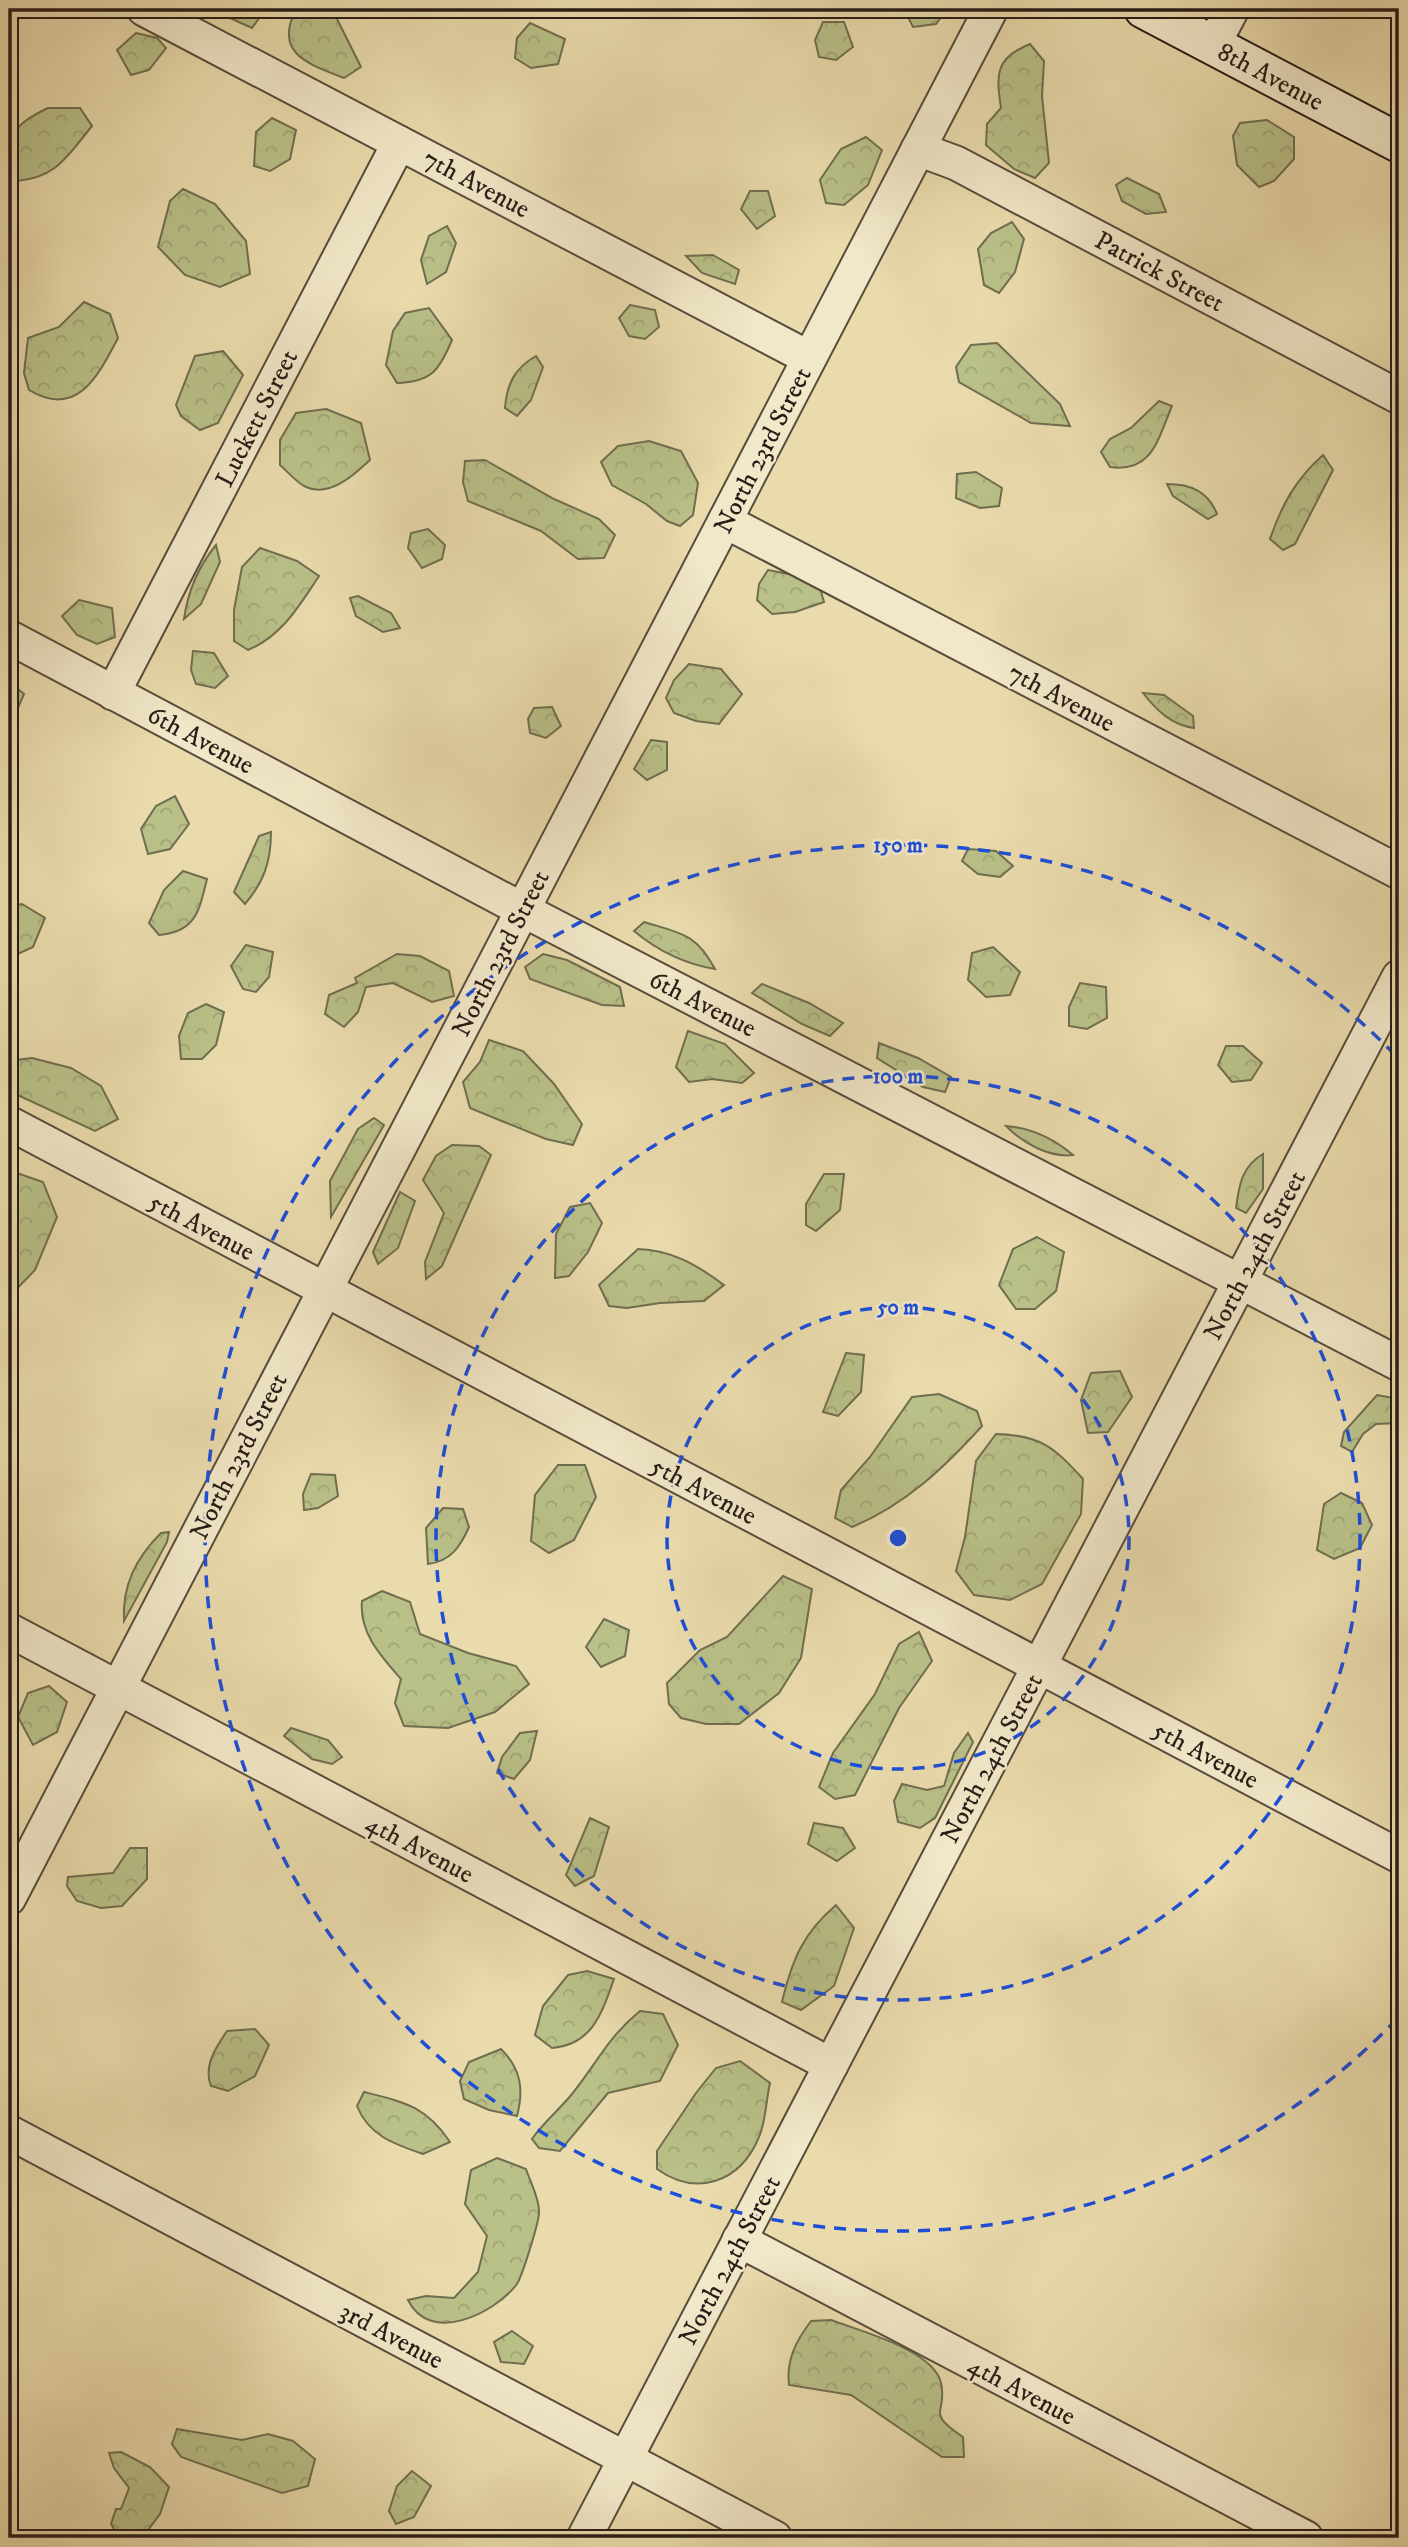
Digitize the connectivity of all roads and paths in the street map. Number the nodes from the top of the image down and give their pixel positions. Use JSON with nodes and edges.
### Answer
{"nodes":[{"id":1,"x":144,"y":9,"type":"edge"},
{"id":2,"x":991,"y":9,"type":"edge"},
{"id":3,"x":1144,"y":9,"type":"edge"},
{"id":4,"x":1232,"y":9,"type":"edge"},
{"id":5,"x":1213,"y":45,"type":"junction"},
{"id":6,"x":399,"y":143,"type":"junction"},
{"id":7,"x":1399,"y":143,"type":"edge"},
{"id":8,"x":918,"y":149,"type":"junction"},
{"id":9,"x":809,"y":358,"type":"junction"},
{"id":10,"x":1399,"y":397,"type":"edge"},
{"id":11,"x":725,"y":521,"type":"junction"},
{"id":12,"x":9,"y":637,"type":"edge"},
{"id":13,"x":113,"y":693,"type":"junction"},
{"id":14,"x":1399,"y":873,"type":"edge"},
{"id":15,"x":523,"y":910,"type":"junction"},
{"id":16,"x":1399,"y":977,"type":"edge"},
{"id":17,"x":9,"y":1123,"type":"edge"},
{"id":18,"x":1241,"y":1280,"type":"junction"},
{"id":19,"x":324,"y":1290,"type":"junction"},
{"id":20,"x":1399,"y":1364,"type":"edge"},
{"id":21,"x":9,"y":1630,"type":"edge"},
{"id":22,"x":1039,"y":1667,"type":"junction"},
{"id":23,"x":118,"y":1688,"type":"junction"},
{"id":24,"x":1399,"y":1856,"type":"edge"},
{"id":25,"x":9,"y":1898,"type":"edge"},
{"id":26,"x":831,"y":2065,"type":"junction"},
{"id":27,"x":9,"y":2132,"type":"edge"},
{"id":28,"x":739,"y":2240,"type":"junction"},
{"id":29,"x":625,"y":2459,"type":"junction"},
{"id":30,"x":584,"y":2538,"type":"edge"},
{"id":31,"x":775,"y":2538,"type":"edge"},
{"id":32,"x":1306,"y":2538,"type":"edge"}],
"edges":[{"from":1,"to":6,"type":"street","name":"7th Avenue"},
{"from":2,"to":8,"type":"street","name":"North 23rd Street"},
{"from":3,"to":5,"type":"street","name":"8th Avenue"},
{"from":4,"to":5,"type":"street"},
{"from":5,"to":7,"type":"street","name":"8th Avenue"},
{"from":6,"to":9,"type":"street","name":"7th Avenue"},
{"from":6,"to":13,"type":"street","name":"Luckett Street"},
{"from":8,"to":9,"type":"street","name":"North 23rd Street"},
{"from":8,"to":10,"type":"street","name":"Patrick Street"},
{"from":9,"to":11,"type":"street","name":"North 23rd Street"},
{"from":11,"to":14,"type":"street","name":"7th Avenue"},
{"from":11,"to":15,"type":"street","name":"North 23rd Street"},
{"from":12,"to":13,"type":"street","name":"6th Avenue"},
{"from":13,"to":15,"type":"street","name":"6th Avenue"},
{"from":15,"to":18,"type":"street","name":"6th Avenue"},
{"from":15,"to":19,"type":"street","name":"North 23rd Street"},
{"from":16,"to":18,"type":"street","name":"North 24th Street"},
{"from":17,"to":19,"type":"street","name":"5th Avenue"},
{"from":18,"to":20,"type":"street","name":"6th Avenue"},
{"from":18,"to":22,"type":"street","name":"North 24th Street"},
{"from":19,"to":22,"type":"street","name":"5th Avenue"},
{"from":19,"to":23,"type":"street","name":"North 23rd Street"},
{"from":21,"to":23,"type":"street","name":"4th Avenue"},
{"from":22,"to":24,"type":"street","name":"5th Avenue"},
{"from":22,"to":26,"type":"street","name":"North 24th Street"},
{"from":23,"to":25,"type":"street","name":"North 23rd Street"},
{"from":23,"to":26,"type":"street","name":"4th Avenue"},
{"from":26,"to":28,"type":"street","name":"North 24th Street"},
{"from":27,"to":29,"type":"street","name":"3rd Avenue"},
{"from":28,"to":29,"type":"street","name":"North 24th Street"},
{"from":28,"to":32,"type":"street","name":"4th Avenue"},
{"from":29,"to":30,"type":"street","name":"North 24th Street"},
{"from":29,"to":31,"type":"street","name":"3rd Avenue"}]}
